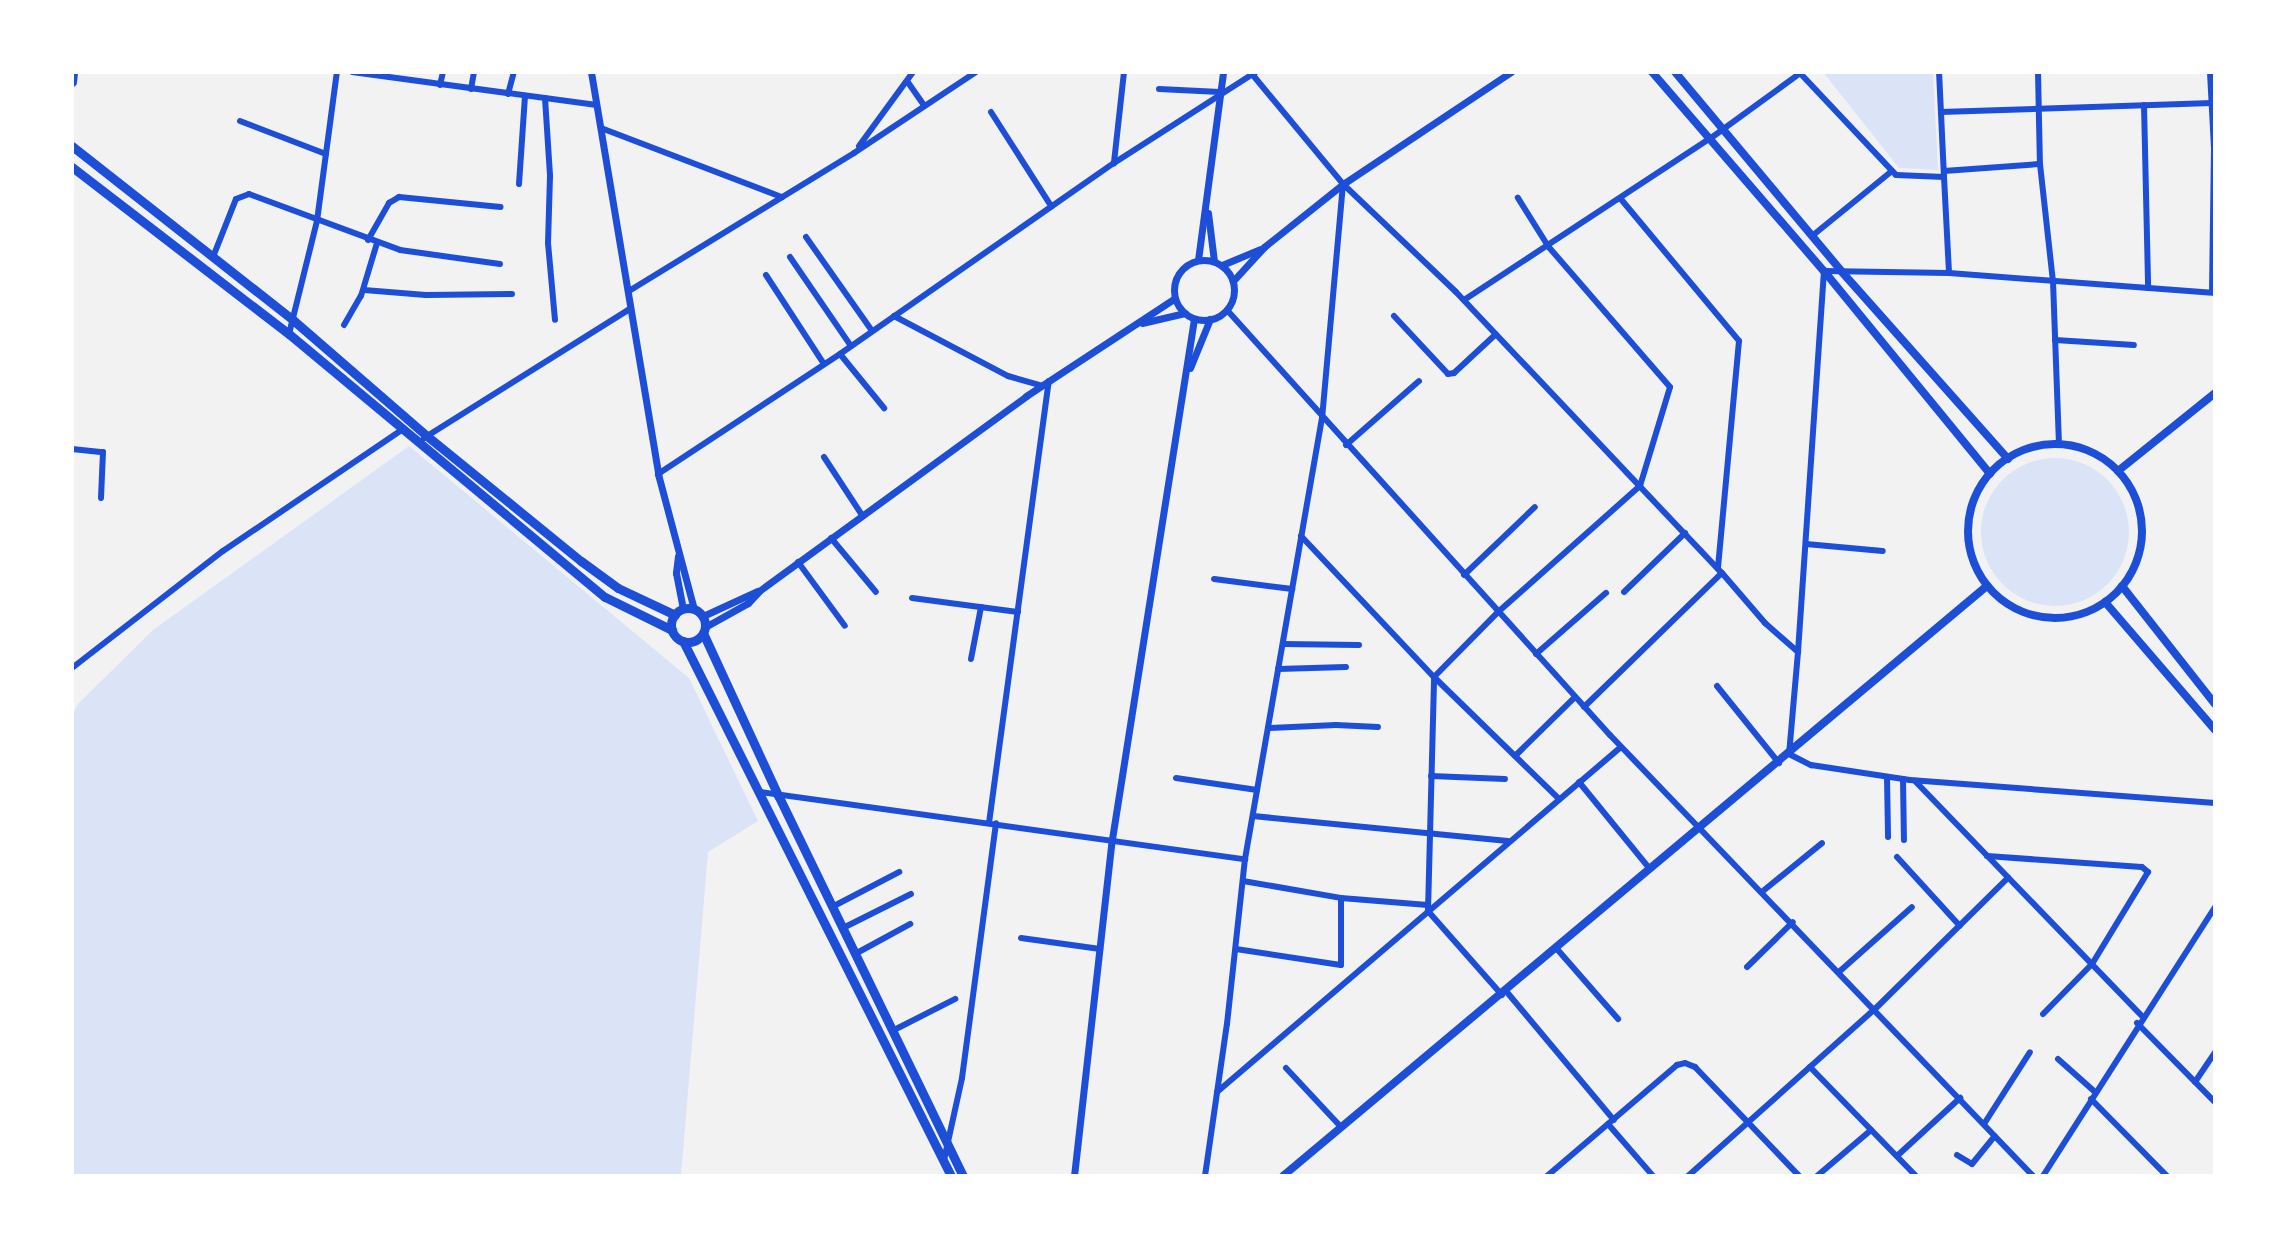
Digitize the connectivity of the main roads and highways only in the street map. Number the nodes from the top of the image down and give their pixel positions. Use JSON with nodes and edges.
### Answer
{"nodes":[{"id":1,"x":73,"y":72,"type":"edge"},
{"id":2,"x":1652,"y":72,"type":"edge"},
{"id":3,"x":1675,"y":72,"type":"edge"},
{"id":4,"x":72,"y":82,"type":"edge"},
{"id":5,"x":72,"y":146,"type":"edge"},
{"id":6,"x":72,"y":167,"type":"edge"},
{"id":7,"x":2215,"y":393,"type":"edge"},
{"id":8,"x":423,"y":439,"type":"junction"},
{"id":9,"x":2008,"y":459,"type":"junction"},
{"id":10,"x":2118,"y":471,"type":"junction"},
{"id":11,"x":1990,"y":474,"type":"junction"},
{"id":12,"x":1987,"y":586,"type":"junction"},
{"id":13,"x":2122,"y":586,"type":"junction"},
{"id":14,"x":2105,"y":602,"type":"junction"},
{"id":15,"x":679,"y":612,"type":"junction"},
{"id":16,"x":672,"y":630,"type":"junction"},
{"id":17,"x":704,"y":630,"type":"junction"},
{"id":18,"x":683,"y":641,"type":"junction"},
{"id":19,"x":2215,"y":704,"type":"edge"},
{"id":20,"x":2215,"y":730,"type":"edge"},
{"id":21,"x":951,"y":1176,"type":"edge"},
{"id":22,"x":963,"y":1176,"type":"edge"},
{"id":23,"x":1283,"y":1176,"type":"edge"}],
"edges":[{"from":1,"to":4,"type":"main road"},
{"from":2,"to":11,"type":"main road"},
{"from":3,"to":9,"type":"main road"},
{"from":5,"to":8,"type":"main road"},
{"from":6,"to":8,"type":"main road"},
{"from":7,"to":10,"type":"main road"},
{"from":8,"to":15,"type":"main road"},
{"from":8,"to":16,"type":"main road"},
{"from":9,"to":10,"type":"main road"},
{"from":9,"to":11,"type":"main road"},
{"from":10,"to":13,"type":"main road"},
{"from":11,"to":12,"type":"main road"},
{"from":12,"to":14,"type":"main road"},
{"from":12,"to":23,"type":"main road"},
{"from":13,"to":14,"type":"main road"},
{"from":13,"to":19,"type":"main road"},
{"from":14,"to":20,"type":"main road"},
{"from":15,"to":16,"type":"main road"},
{"from":15,"to":17,"type":"main road"},
{"from":16,"to":18,"type":"main road"},
{"from":17,"to":18,"type":"main road"},
{"from":17,"to":22,"type":"main road"},
{"from":18,"to":21,"type":"main road"}]}
